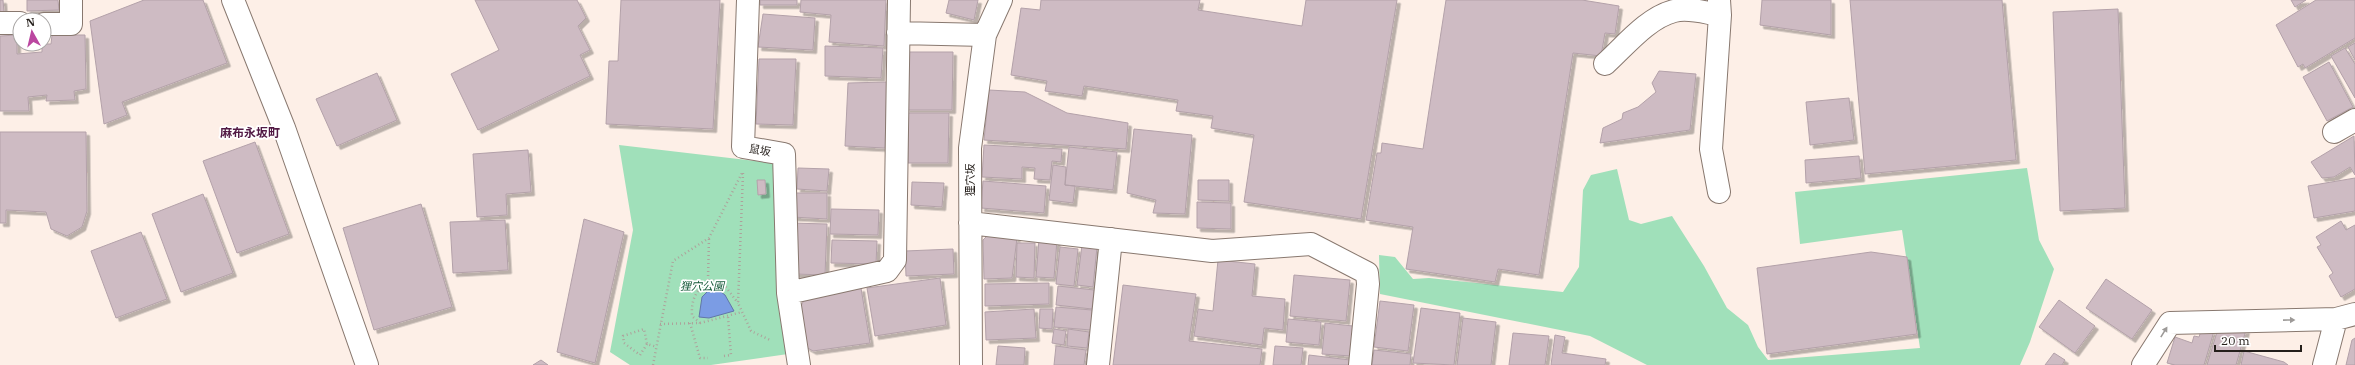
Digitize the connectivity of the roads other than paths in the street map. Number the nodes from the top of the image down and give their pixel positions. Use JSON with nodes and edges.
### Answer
{"nodes":[{"id":1,"x":71,"y":0,"type":"edge"},
{"id":2,"x":233,"y":0,"type":"edge"},
{"id":3,"x":748,"y":0,"type":"edge"},
{"id":4,"x":899,"y":0,"type":"edge"},
{"id":5,"x":1001,"y":0,"type":"edge"},
{"id":6,"x":1720,"y":8,"type":"edge"},
{"id":7,"x":0,"y":23,"type":"edge"},
{"id":8,"x":12,"y":23,"type":"edge"},
{"id":9,"x":52,"y":24,"type":"edge"},
{"id":10,"x":898,"y":33,"type":"junction"},
{"id":11,"x":985,"y":35,"type":"junction"},
{"id":12,"x":1605,"y":64,"type":"dead end"},
{"id":13,"x":2355,"y":120,"type":"edge"},
{"id":14,"x":2334,"y":132,"type":"dead end"},
{"id":15,"x":1719,"y":192,"type":"dead end"},
{"id":16,"x":970,"y":223,"type":"junction"},
{"id":17,"x":1110,"y":239,"type":"junction"},
{"id":18,"x":788,"y":293,"type":"junction"},
{"id":19,"x":2346,"y":316,"type":"edge"},
{"id":20,"x":368,"y":365,"type":"edge"},
{"id":21,"x":799,"y":365,"type":"edge"},
{"id":22,"x":971,"y":365,"type":"edge"},
{"id":23,"x":1098,"y":365,"type":"edge"},
{"id":24,"x":1360,"y":365,"type":"edge"},
{"id":25,"x":2143,"y":365,"type":"edge"},
{"id":26,"x":2324,"y":365,"type":"edge"}],
"edges":[{"from":1,"to":9,"type":"street"},
{"from":2,"to":20,"type":"street"},
{"from":3,"to":18,"type":"street","name":"鼠坂"},
{"from":4,"to":10,"type":"street"},
{"from":5,"to":11,"type":"street","name":"狸穴坂"},
{"from":6,"to":12,"type":"street"},
{"from":6,"to":15,"type":"street"},
{"from":7,"to":8,"type":"street"},
{"from":10,"to":11,"type":"street"},
{"from":10,"to":18,"type":"street"},
{"from":11,"to":16,"type":"street","name":"狸穴坂"},
{"from":13,"to":14,"type":"street"},
{"from":16,"to":17,"type":"street"},
{"from":16,"to":22,"type":"street","name":"狸穴坂"},
{"from":17,"to":23,"type":"street"},
{"from":17,"to":24,"type":"street"},
{"from":18,"to":21,"type":"street"},
{"from":25,"to":19,"type":"street","one_way":true},
{"from":19,"to":26,"type":"street"}]}
